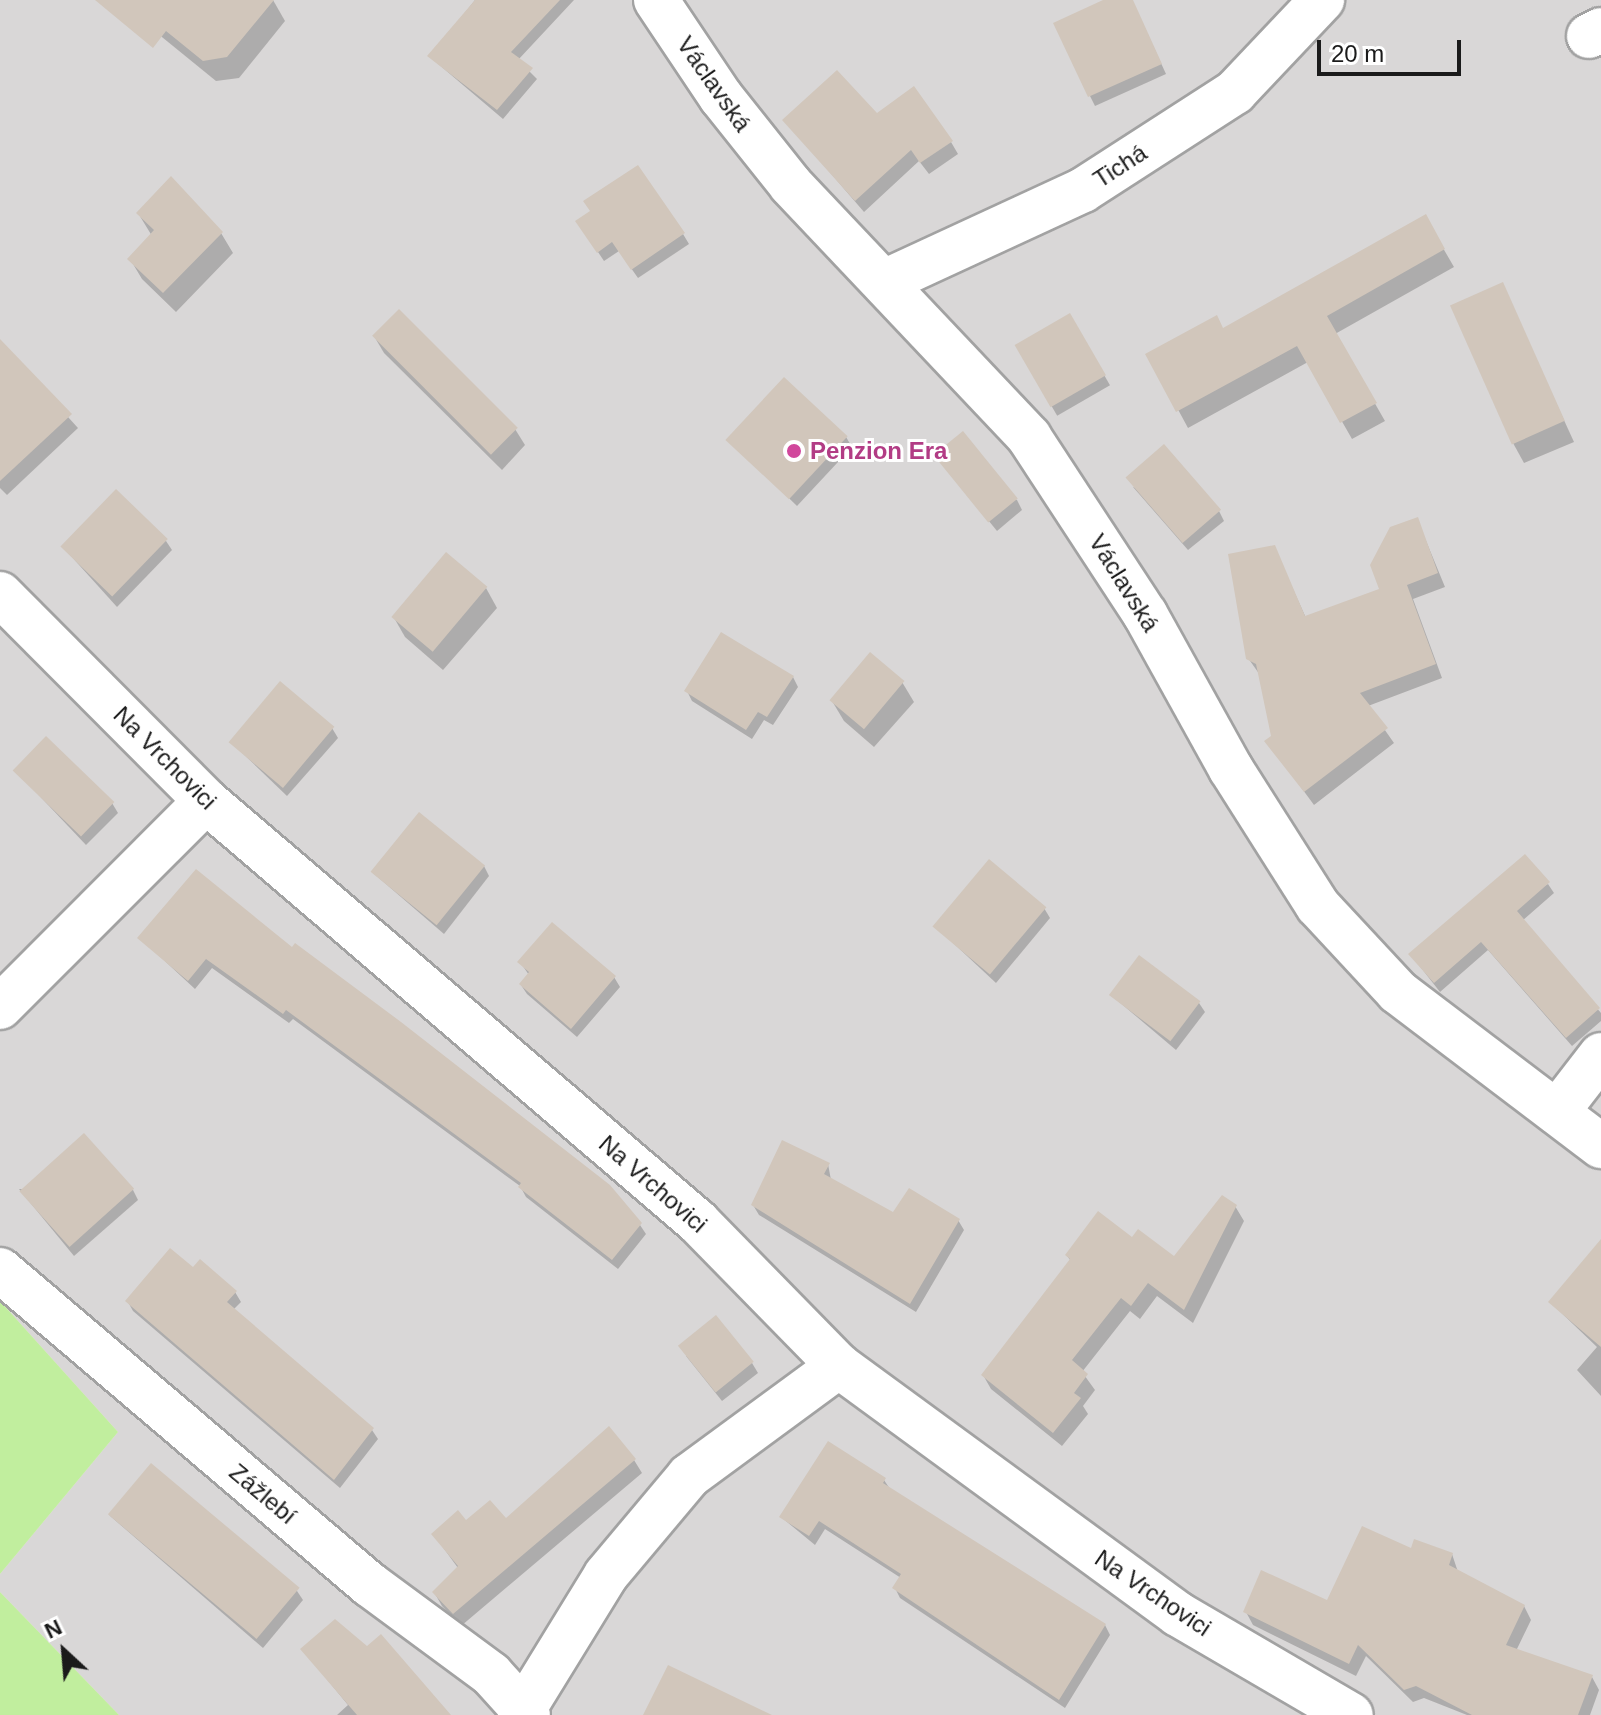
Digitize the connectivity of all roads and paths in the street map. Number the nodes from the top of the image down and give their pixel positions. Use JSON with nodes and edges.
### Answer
{"nodes":[{"id":1,"x":1322,"y":0,"type":"edge"},
{"id":2,"x":670,"y":4,"type":"edge"},
{"id":3,"x":884,"y":282,"type":"junction"},
{"id":4,"x":0,"y":594,"type":"edge"},
{"id":5,"x":206,"y":801,"type":"junction"},
{"id":6,"x":0,"y":1007,"type":"edge"},
{"id":7,"x":1601,"y":1055,"type":"edge"},
{"id":8,"x":1557,"y":1112,"type":"junction"},
{"id":9,"x":1601,"y":1146,"type":"edge"},
{"id":10,"x":0,"y":1270,"type":"edge"},
{"id":11,"x":839,"y":1366,"type":"junction"},
{"id":12,"x":524,"y":1713,"type":"edge"},
{"id":13,"x":1351,"y":1715,"type":"edge"}],
"edges":[{"from":1,"to":3,"type":"street","name":"Tichá"},
{"from":2,"to":3,"type":"street","name":"Václavská"},
{"from":3,"to":8,"type":"street","name":"Václavská"},
{"from":4,"to":5,"type":"street","name":"Na Vrchovici"},
{"from":5,"to":6,"type":"street"},
{"from":5,"to":11,"type":"street","name":"Na Vrchovici"},
{"from":7,"to":8,"type":"street"},
{"from":8,"to":9,"type":"street","name":"Václavská"},
{"from":10,"to":12,"type":"street","name":"Zážlebí"},
{"from":11,"to":12,"type":"street"},
{"from":11,"to":13,"type":"street","name":"Na Vrchovici"}]}
